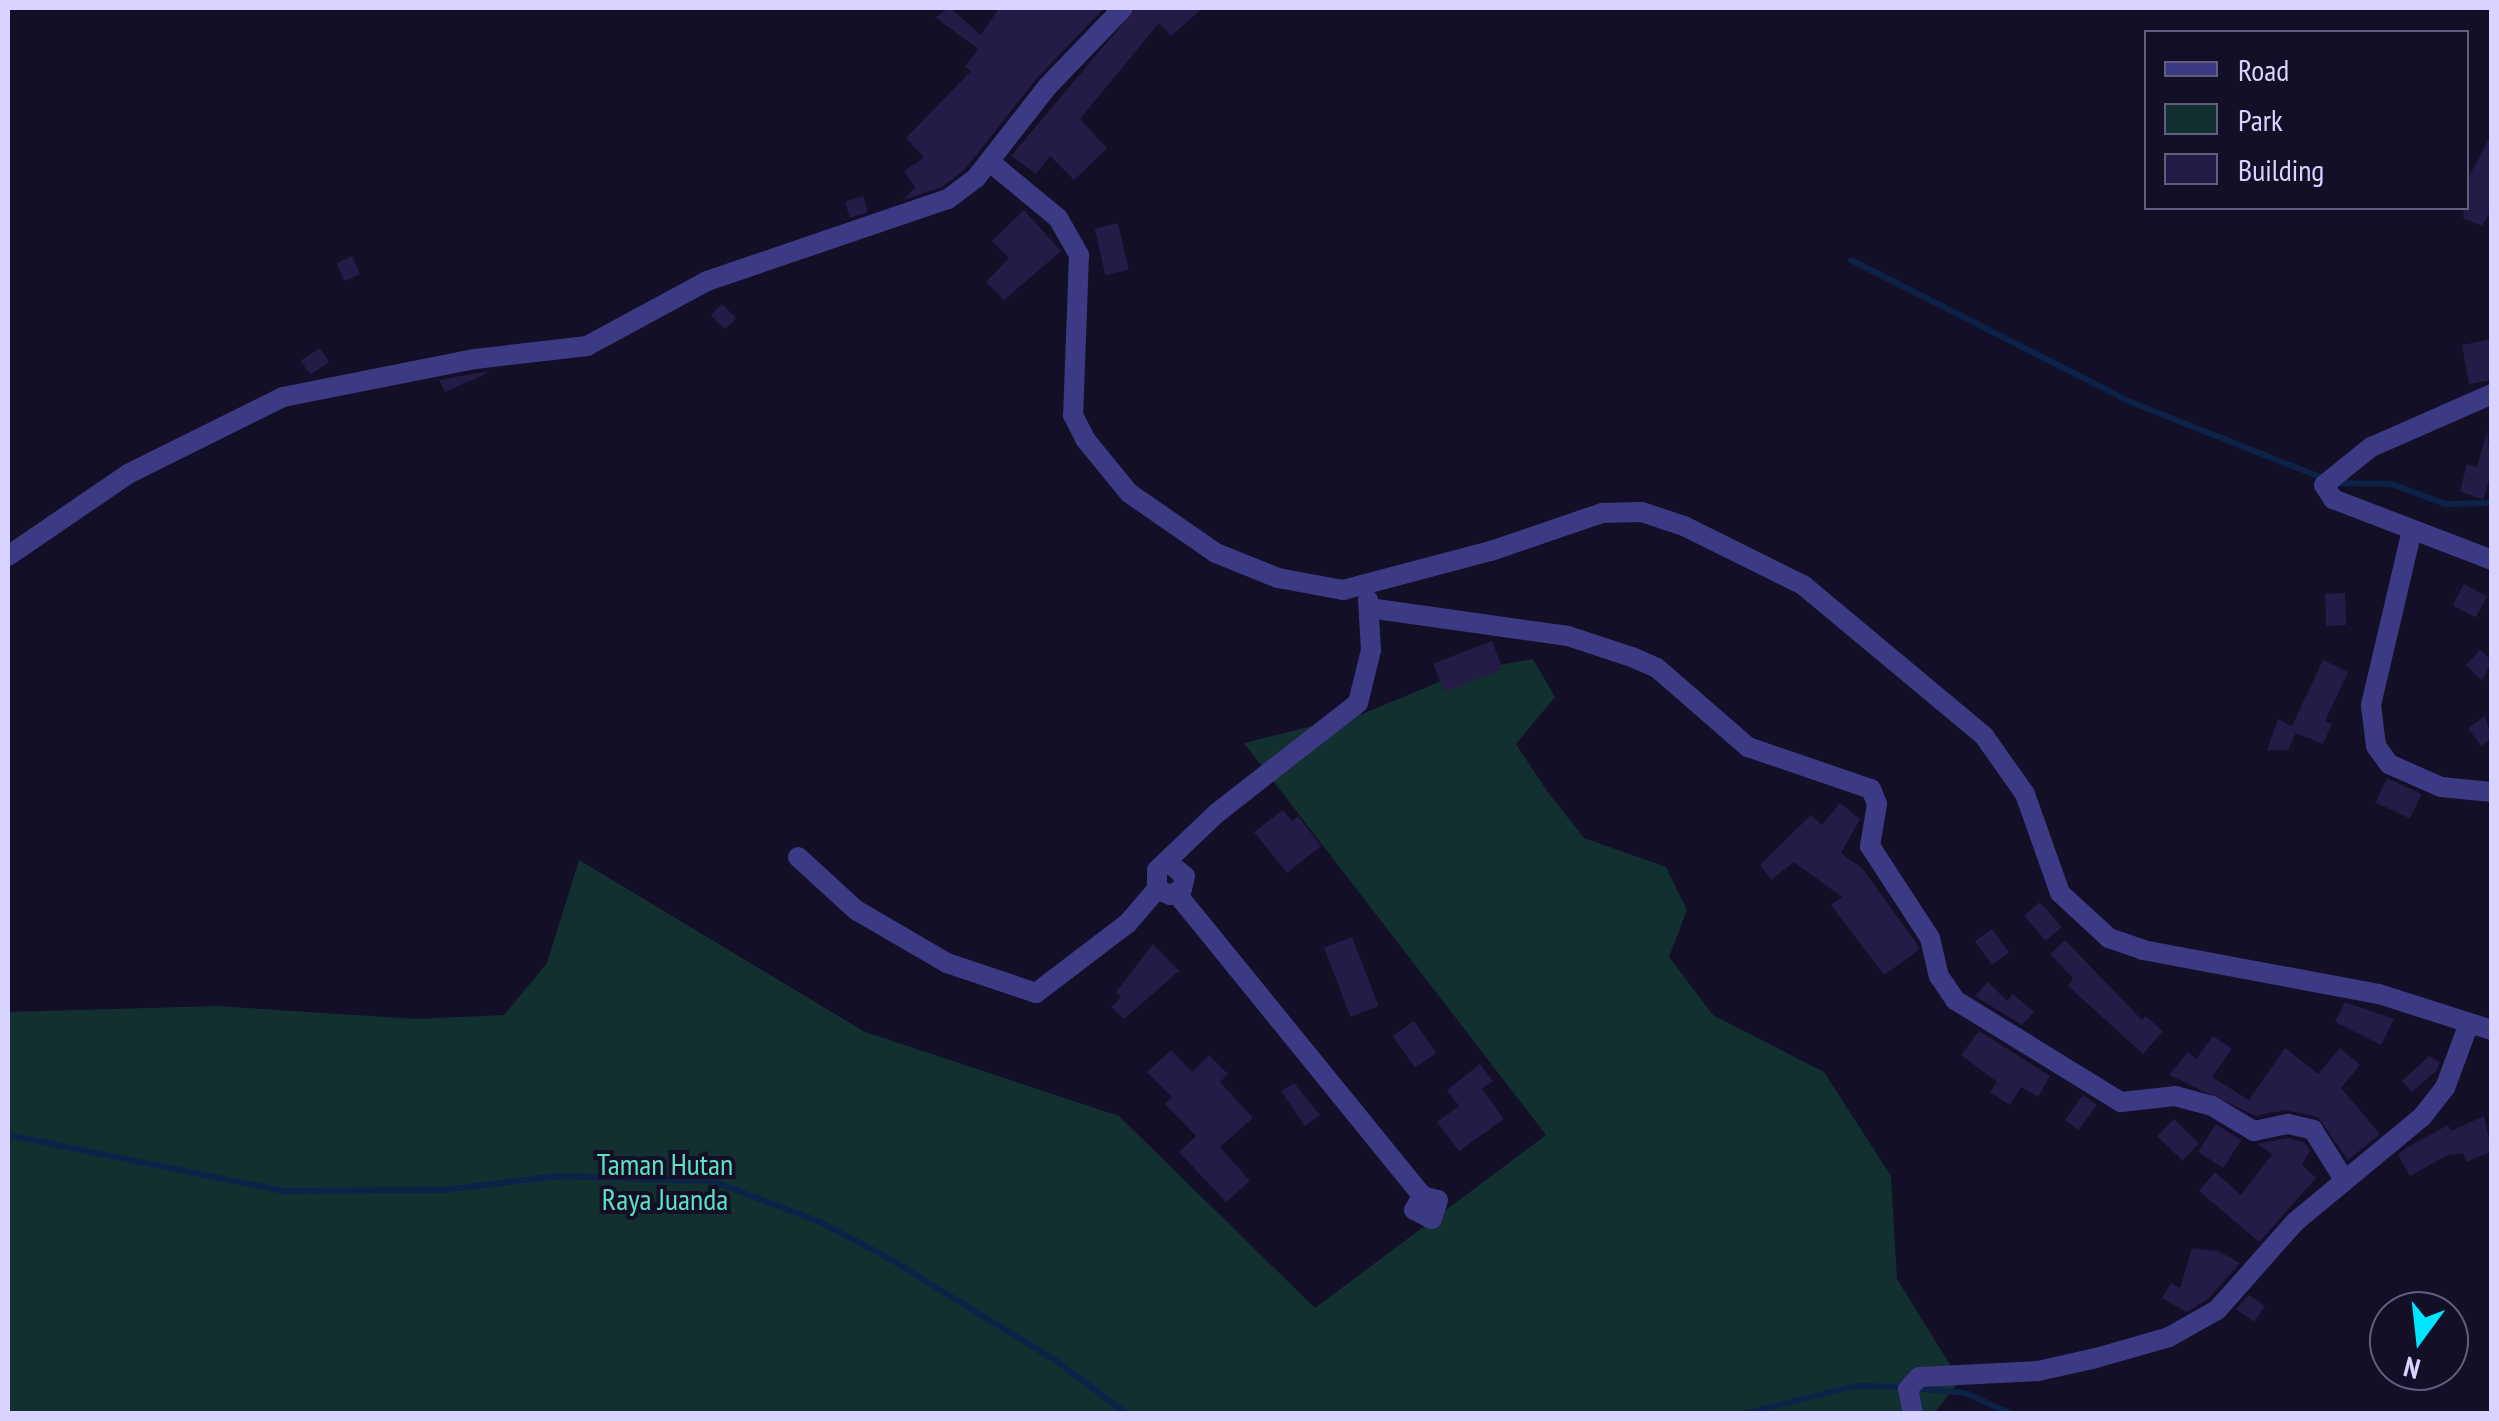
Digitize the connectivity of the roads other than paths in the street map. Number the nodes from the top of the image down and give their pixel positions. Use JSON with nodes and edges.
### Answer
{"nodes":[{"id":1,"x":1122,"y":8,"type":"edge"},
{"id":2,"x":990,"y":162,"type":"junction"},
{"id":3,"x":2492,"y":394,"type":"edge"},
{"id":4,"x":2412,"y":530,"type":"junction"},
{"id":5,"x":8,"y":556,"type":"edge"},
{"id":6,"x":2492,"y":560,"type":"edge"},
{"id":7,"x":1368,"y":598,"type":"junction"},
{"id":8,"x":2492,"y":792,"type":"edge"},
{"id":9,"x":798,"y":857,"type":"dead end"},
{"id":10,"x":1167,"y":892,"type":"junction"},
{"id":11,"x":2469,"y":1024,"type":"junction"},
{"id":12,"x":2492,"y":1030,"type":"edge"},
{"id":13,"x":2346,"y":1181,"type":"junction"},
{"id":14,"x":1422,"y":1196,"type":"dead end"},
{"id":15,"x":1913,"y":1414,"type":"edge"}],
"edges":[{"from":1,"to":2,"type":"street"},
{"from":2,"to":5,"type":"street"},
{"from":2,"to":7,"type":"street"},
{"from":3,"to":4,"type":"street"},
{"from":4,"to":6,"type":"street"},
{"from":4,"to":8,"type":"street"},
{"from":7,"to":10,"type":"street"},
{"from":7,"to":11,"type":"street"},
{"from":7,"to":13,"type":"street"},
{"from":9,"to":10,"type":"street"},
{"from":10,"to":14,"type":"street"},
{"from":11,"to":12,"type":"street"},
{"from":11,"to":13,"type":"street"},
{"from":13,"to":15,"type":"street"}]}
